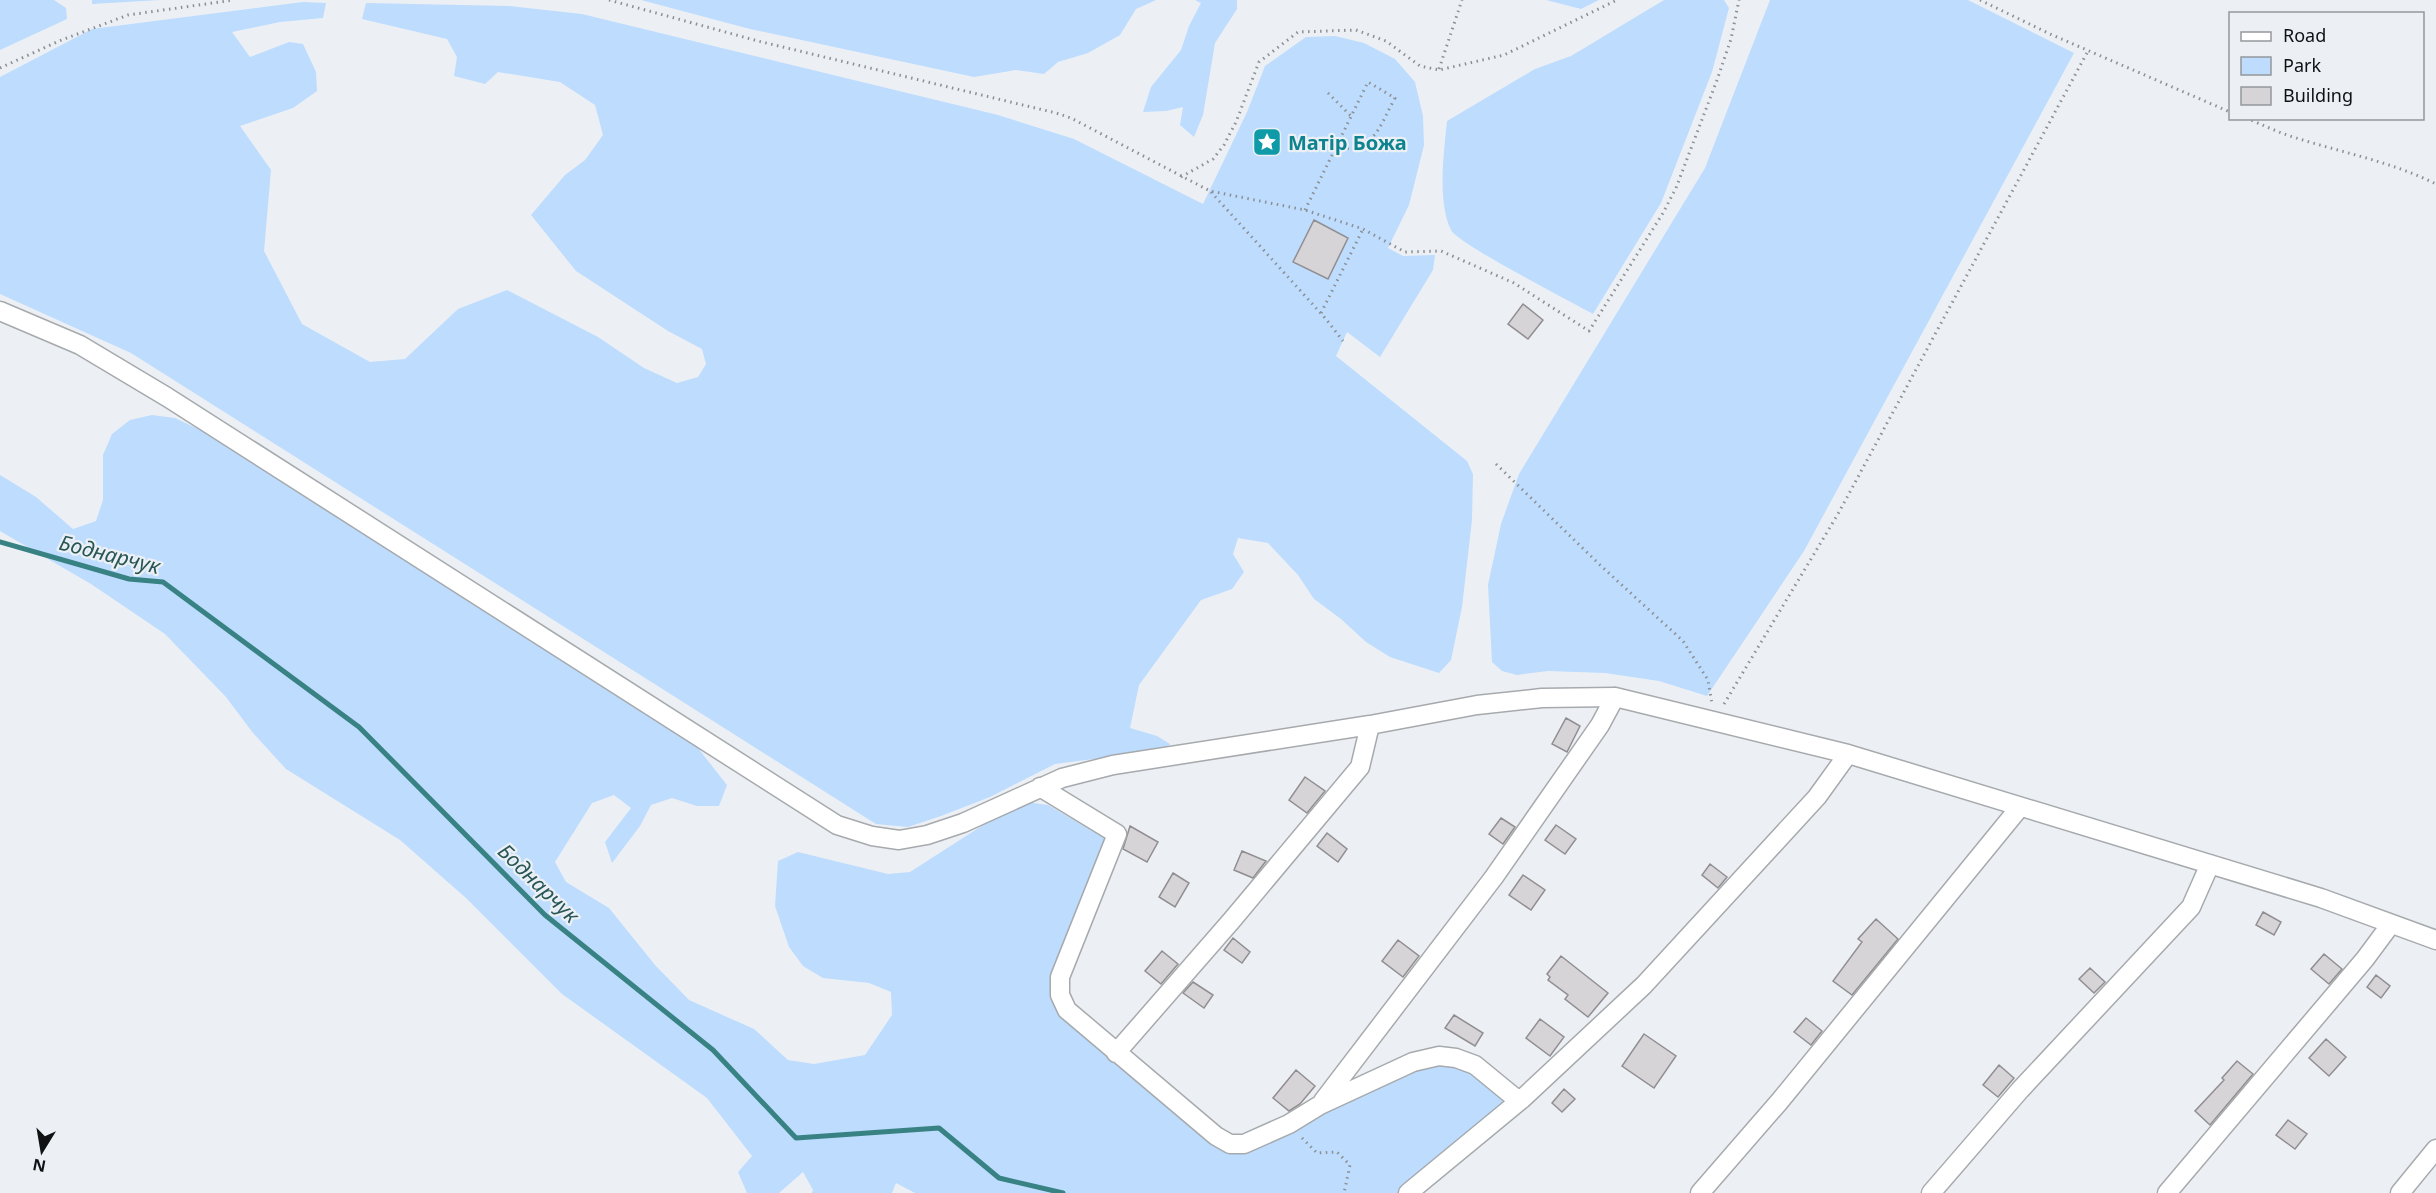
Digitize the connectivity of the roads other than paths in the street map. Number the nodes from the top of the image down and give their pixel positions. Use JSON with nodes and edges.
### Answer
{"nodes":[{"id":1,"x":0,"y":311,"type":"edge"},
{"id":2,"x":1615,"y":697,"type":"junction"},
{"id":3,"x":1370,"y":725,"type":"junction"},
{"id":4,"x":1848,"y":754,"type":"junction"},
{"id":5,"x":1040,"y":787,"type":"junction"},
{"id":6,"x":2020,"y":807,"type":"junction"},
{"id":7,"x":2210,"y":864,"type":"junction"},
{"id":8,"x":2391,"y":924,"type":"junction"},
{"id":9,"x":2436,"y":940,"type":"edge"},
{"id":10,"x":1116,"y":1053,"type":"junction"},
{"id":11,"x":1522,"y":1099,"type":"junction"},
{"id":12,"x":1320,"y":1105,"type":"junction"},
{"id":13,"x":2436,"y":1149,"type":"edge"},
{"id":14,"x":1408,"y":1193,"type":"edge"},
{"id":15,"x":1700,"y":1193,"type":"edge"},
{"id":16,"x":1931,"y":1193,"type":"edge"},
{"id":17,"x":2167,"y":1193,"type":"edge"},
{"id":18,"x":2400,"y":1193,"type":"edge"}],
"edges":[{"from":1,"to":5,"type":"street"},
{"from":2,"to":3,"type":"street"},
{"from":2,"to":4,"type":"street"},
{"from":2,"to":12,"type":"street"},
{"from":3,"to":5,"type":"street"},
{"from":3,"to":10,"type":"street"},
{"from":4,"to":6,"type":"street"},
{"from":4,"to":11,"type":"street"},
{"from":5,"to":10,"type":"street"},
{"from":6,"to":7,"type":"street"},
{"from":6,"to":15,"type":"street"},
{"from":7,"to":8,"type":"street"},
{"from":7,"to":16,"type":"street"},
{"from":8,"to":9,"type":"street"},
{"from":8,"to":17,"type":"street"},
{"from":10,"to":12,"type":"street"},
{"from":11,"to":12,"type":"street"},
{"from":11,"to":14,"type":"street"},
{"from":13,"to":18,"type":"street"}]}
